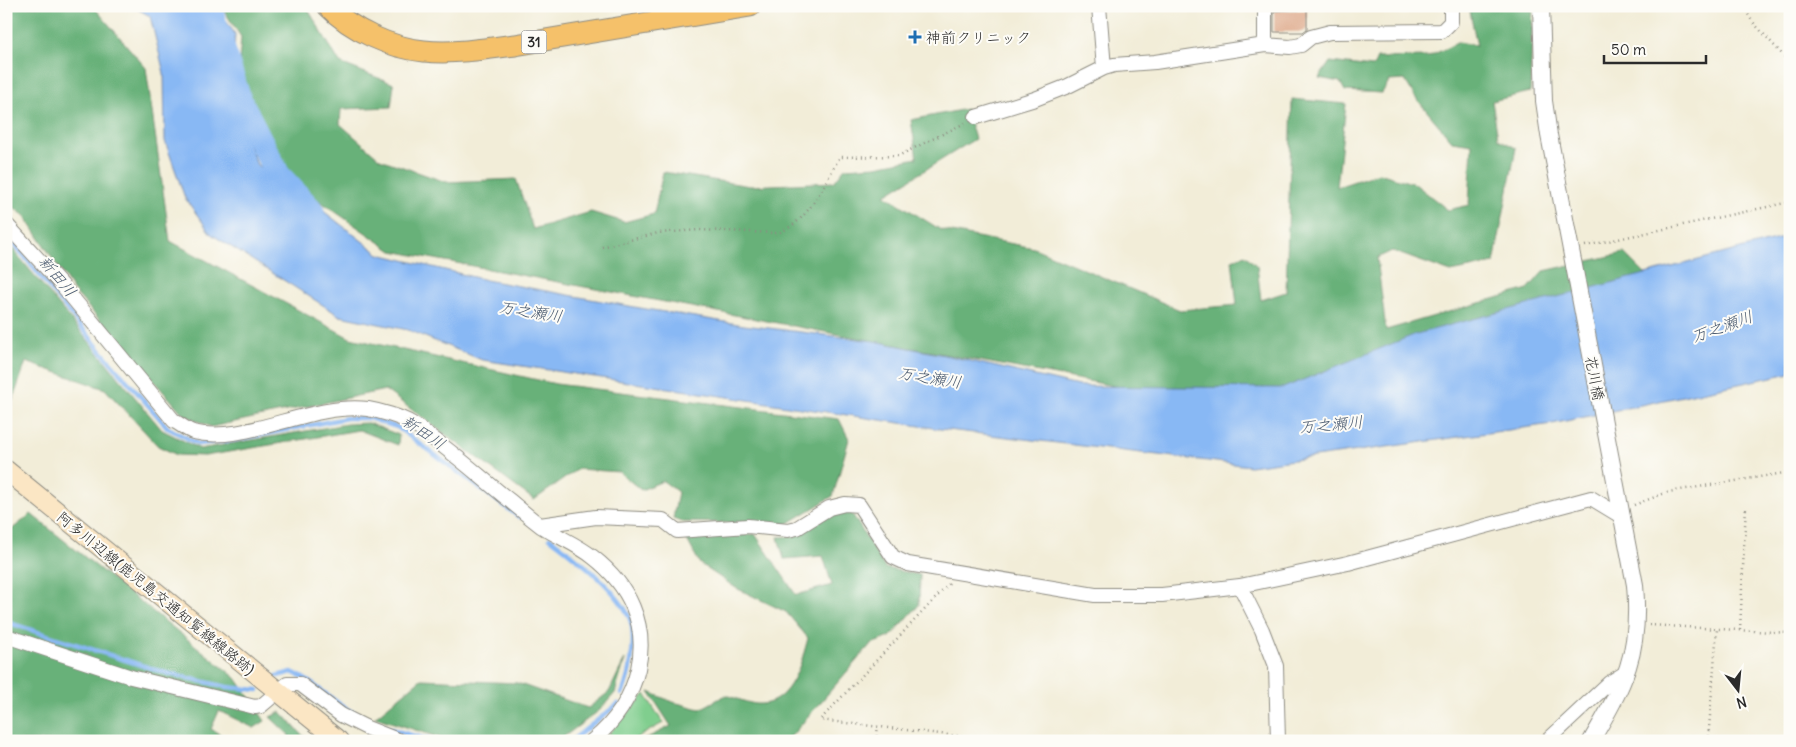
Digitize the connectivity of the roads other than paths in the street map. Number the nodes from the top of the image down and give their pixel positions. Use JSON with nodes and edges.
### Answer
{"nodes":[{"id":1,"x":328,"y":6,"type":"edge"},
{"id":2,"x":750,"y":6,"type":"edge"},
{"id":3,"x":1099,"y":6,"type":"edge"},
{"id":4,"x":1265,"y":6,"type":"edge"},
{"id":5,"x":1451,"y":6,"type":"edge"},
{"id":6,"x":1541,"y":6,"type":"edge"},
{"id":7,"x":1265,"y":45,"type":"junction"},
{"id":8,"x":1104,"y":68,"type":"junction"},
{"id":9,"x":976,"y":117,"type":"road end"},
{"id":10,"x":6,"y":224,"type":"edge"},
{"id":11,"x":6,"y":470,"type":"edge"},
{"id":12,"x":1622,"y":520,"type":"junction"},
{"id":13,"x":540,"y":525,"type":"junction"},
{"id":14,"x":1240,"y":586,"type":"junction"},
{"id":15,"x":6,"y":636,"type":"edge"},
{"id":16,"x":1627,"y":672,"type":"junction"},
{"id":17,"x":277,"y":692,"type":"junction"},
{"id":18,"x":339,"y":741,"type":"edge"},
{"id":19,"x":400,"y":741,"type":"edge"},
{"id":20,"x":592,"y":741,"type":"edge"},
{"id":21,"x":1278,"y":741,"type":"edge"},
{"id":22,"x":1546,"y":741,"type":"edge"},
{"id":23,"x":1591,"y":741,"type":"edge"}],
"edges":[{"from":1,"to":2,"type":"main road","number":"31"},
{"from":3,"to":8,"type":"street"},
{"from":4,"to":7,"type":"street"},
{"from":5,"to":7,"type":"street"},
{"from":6,"to":12,"type":"street","name":"花川橋"},
{"from":7,"to":8,"type":"street"},
{"from":8,"to":9,"type":"street"},
{"from":10,"to":13,"type":"street"},
{"from":11,"to":17,"type":"main road","name":"阿多川辺線(鹿児島交通知覧線線路跡)"},
{"from":12,"to":14,"type":"street"},
{"from":12,"to":16,"type":"street","name":"花川橋"},
{"from":13,"to":14,"type":"street"},
{"from":13,"to":20,"type":"street"},
{"from":14,"to":21,"type":"street"},
{"from":15,"to":17,"type":"street"},
{"from":16,"to":22,"type":"street"},
{"from":16,"to":23,"type":"street","name":"花川橋"},
{"from":17,"to":18,"type":"main road","name":"阿多川辺線(鹿児島交通知覧線線路跡)"},
{"from":17,"to":19,"type":"street"}]}
